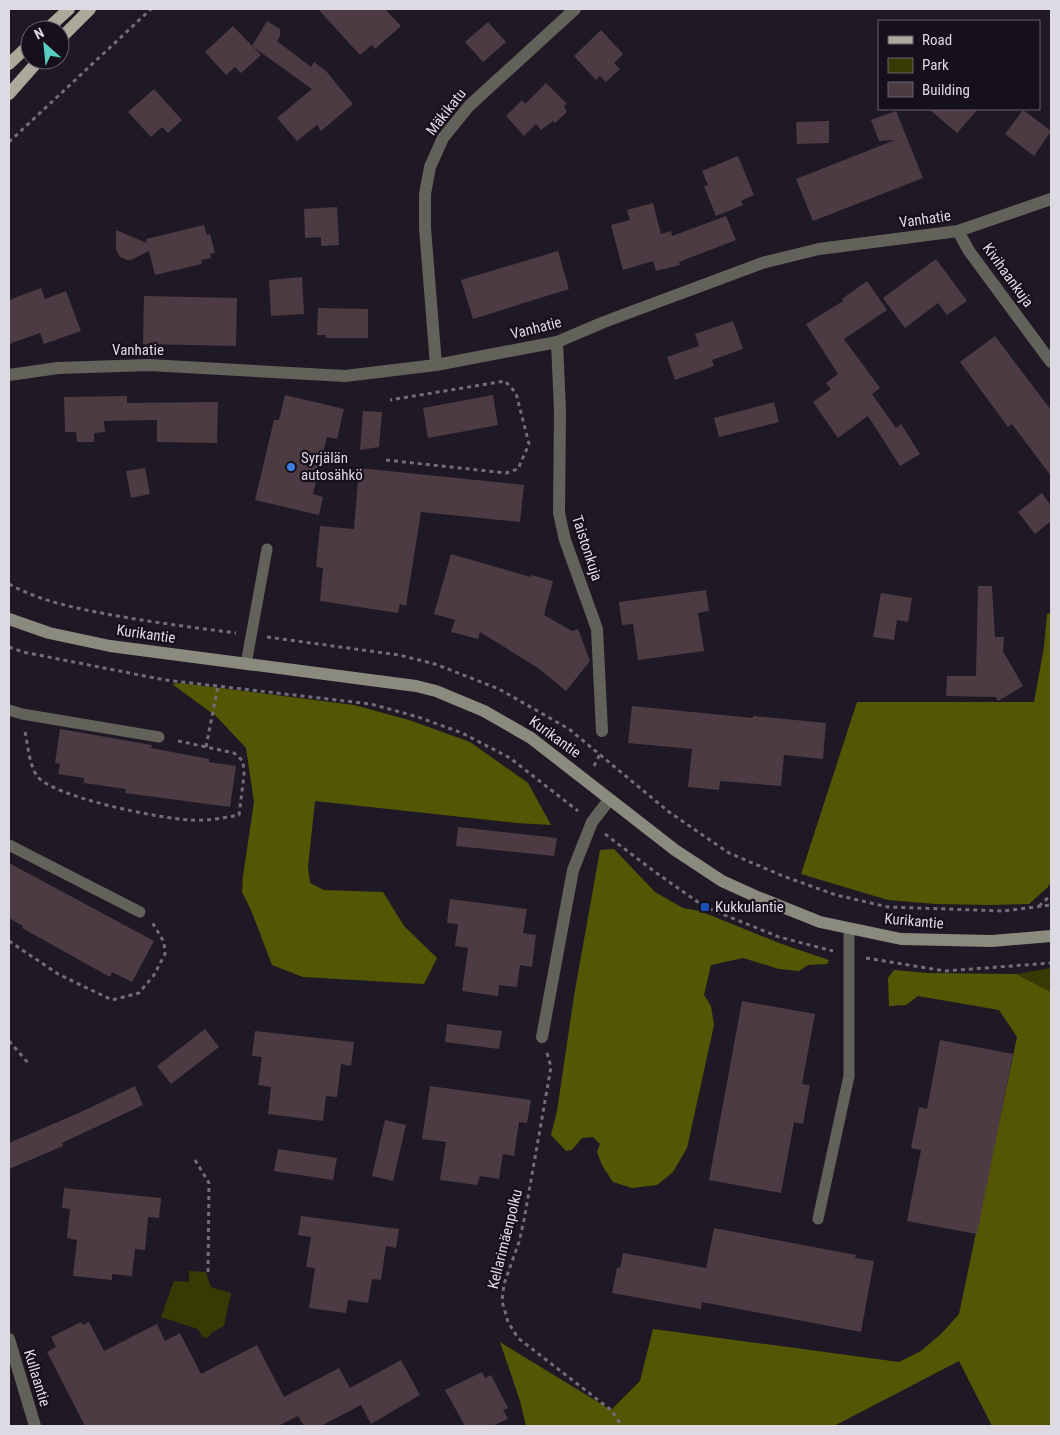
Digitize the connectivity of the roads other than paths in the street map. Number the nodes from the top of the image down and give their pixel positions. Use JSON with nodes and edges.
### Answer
{"nodes":[{"id":1,"x":69,"y":9,"type":"edge"},
{"id":2,"x":90,"y":9,"type":"edge"},
{"id":3,"x":575,"y":9,"type":"edge"},
{"id":4,"x":57,"y":20,"type":"edge"},
{"id":5,"x":70,"y":29,"type":"edge"},
{"id":6,"x":20,"y":54,"type":"edge"},
{"id":7,"x":9,"y":64,"type":"edge"},
{"id":8,"x":30,"y":70,"type":"edge"},
{"id":9,"x":9,"y":94,"type":"edge"},
{"id":10,"x":1051,"y":199,"type":"edge"},
{"id":11,"x":958,"y":231,"type":"junction"},
{"id":12,"x":557,"y":342,"type":"junction"},
{"id":13,"x":1051,"y":362,"type":"edge"},
{"id":14,"x":436,"y":365,"type":"junction"},
{"id":15,"x":9,"y":375,"type":"edge"},
{"id":16,"x":267,"y":549,"type":"dead end"},
{"id":17,"x":9,"y":619,"type":"edge"},
{"id":18,"x":246,"y":664,"type":"junction"},
{"id":19,"x":9,"y":710,"type":"edge"},
{"id":20,"x":602,"y":731,"type":"dead end"},
{"id":21,"x":159,"y":737,"type":"road end"},
{"id":22,"x":609,"y":800,"type":"junction"},
{"id":23,"x":9,"y":845,"type":"edge"},
{"id":24,"x":140,"y":912,"type":"road end"},
{"id":25,"x":849,"y":929,"type":"junction"},
{"id":26,"x":1051,"y":936,"type":"edge"},
{"id":27,"x":542,"y":1037,"type":"dead end"},
{"id":28,"x":818,"y":1219,"type":"dead end"},
{"id":29,"x":9,"y":1339,"type":"edge"},
{"id":30,"x":35,"y":1426,"type":"edge"}],
"edges":[{"from":1,"to":4,"type":"main road"},
{"from":2,"to":5,"type":"main road"},
{"from":3,"to":14,"type":"street","name":"Mäkikatu"},
{"from":6,"to":7,"type":"main road"},
{"from":8,"to":9,"type":"main road"},
{"from":10,"to":11,"type":"street","name":"Vanhatie"},
{"from":11,"to":12,"type":"street","name":"Vanhatie"},
{"from":11,"to":13,"type":"street","name":"Kivihaankuja"},
{"from":12,"to":14,"type":"street","name":"Vanhatie"},
{"from":12,"to":20,"type":"street","name":"Taistonkuja"},
{"from":14,"to":15,"type":"street","name":"Vanhatie"},
{"from":16,"to":18,"type":"lane"},
{"from":17,"to":18,"type":"main road","name":"Kurikantie"},
{"from":18,"to":22,"type":"main road","name":"Kurikantie"},
{"from":19,"to":21,"type":"lane"},
{"from":22,"to":25,"type":"main road","name":"Kurikantie"},
{"from":22,"to":27,"type":"street"},
{"from":23,"to":24,"type":"lane"},
{"from":25,"to":26,"type":"main road","name":"Kurikantie"},
{"from":25,"to":28,"type":"lane"},
{"from":29,"to":30,"type":"street","name":"Kullaantie"}]}
